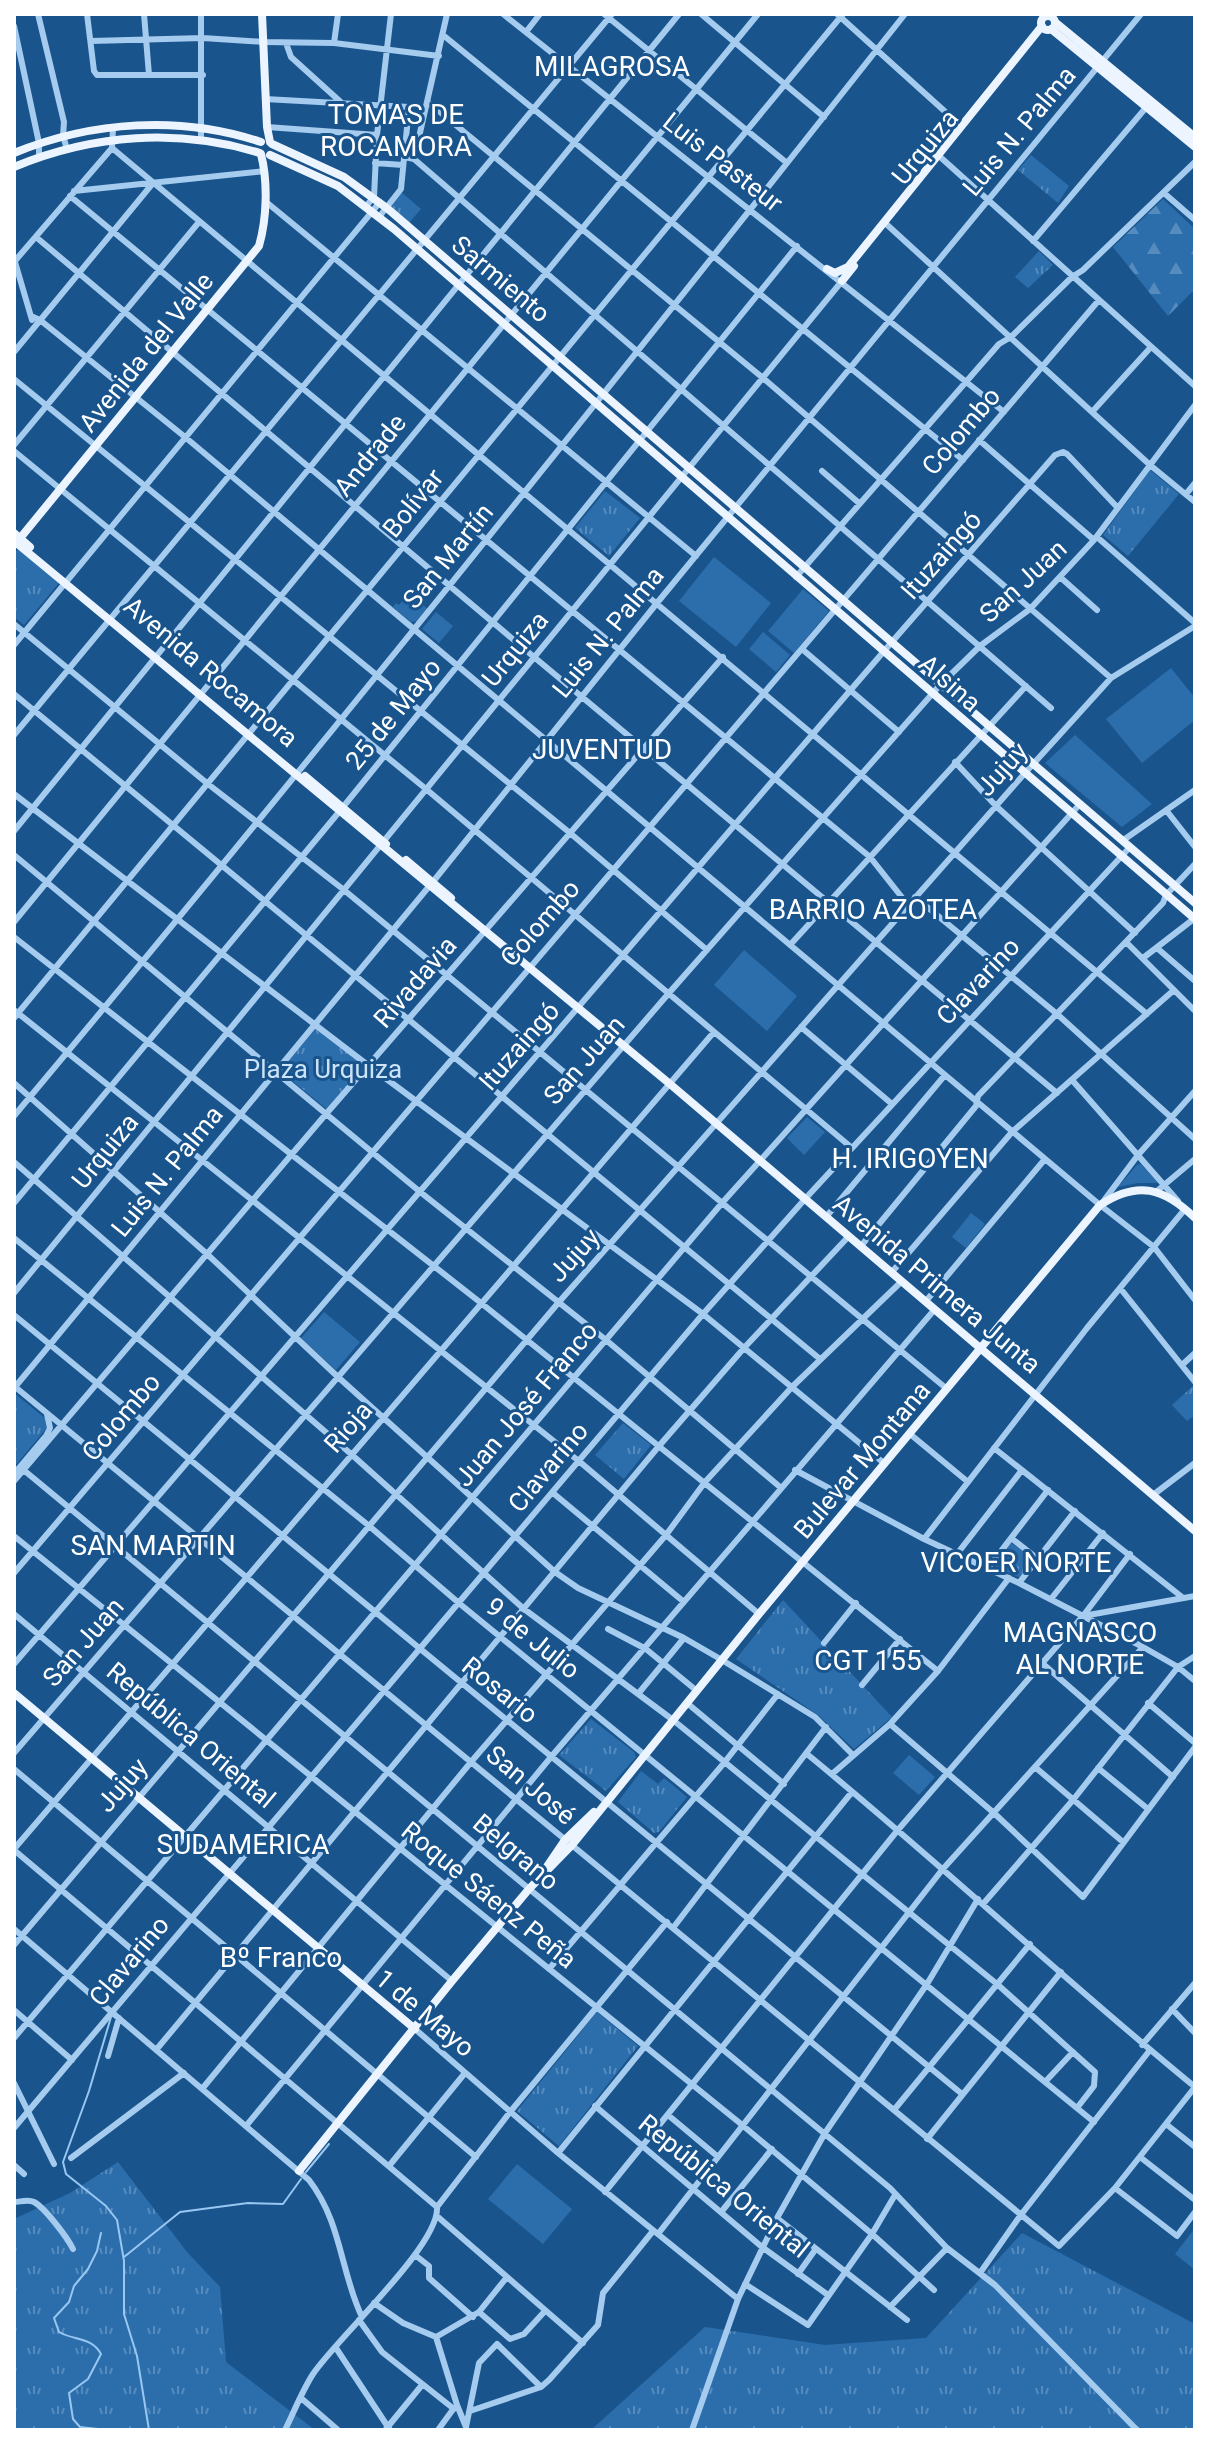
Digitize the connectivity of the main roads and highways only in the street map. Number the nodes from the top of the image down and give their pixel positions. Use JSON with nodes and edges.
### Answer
{"nodes":[{"id":1,"x":262,"y":14,"type":"edge"},
{"id":2,"x":1033,"y":14,"type":"edge"},
{"id":3,"x":1048,"y":21,"type":"edge"},
{"id":4,"x":1149,"y":104,"type":"junction"},
{"id":5,"x":1195,"y":137,"type":"edge"},
{"id":6,"x":266,"y":143,"type":"junction"},
{"id":7,"x":1195,"y":147,"type":"edge"},
{"id":8,"x":14,"y":153,"type":"edge"},
{"id":9,"x":265,"y":154,"type":"junction"},
{"id":10,"x":940,"y":157,"type":"junction"},
{"id":11,"x":14,"y":167,"type":"edge"},
{"id":12,"x":886,"y":224,"type":"junction"},
{"id":13,"x":827,"y":269,"type":"road end"},
{"id":14,"x":842,"y":281,"type":"road end"},
{"id":15,"x":689,"y":467,"type":"joint"},
{"id":16,"x":681,"y":476,"type":"joint"},
{"id":17,"x":16,"y":540,"type":"edge"},
{"id":18,"x":382,"y":843,"type":"joint"},
{"id":19,"x":1195,"y":903,"type":"edge"},
{"id":20,"x":1195,"y":919,"type":"edge"},
{"id":21,"x":1195,"y":1218,"type":"edge"},
{"id":22,"x":981,"y":1348,"type":"junction"},
{"id":23,"x":1195,"y":1531,"type":"edge"},
{"id":24,"x":14,"y":1693,"type":"edge"},
{"id":25,"x":415,"y":2029,"type":"junction"},
{"id":26,"x":299,"y":2171,"type":"road end"}],
"edges":[{"from":1,"to":6,"type":"main road"},
{"from":2,"to":3,"type":"main road"},
{"from":3,"to":4,"type":"main road"},
{"from":3,"to":10,"type":"main road","name":"Urquiza"},
{"from":3,"to":10,"type":"main road","name":"Urquiza"},
{"from":4,"to":5,"type":"main road"},
{"from":4,"to":7,"type":"main road"},
{"from":6,"to":8,"type":"main road","name":"Sarmiento"},
{"from":6,"to":9,"type":"main road"},
{"from":6,"to":9,"type":"main road"},
{"from":6,"to":15,"type":"main road","name":"Sarmiento"},
{"from":9,"to":11,"type":"main road","name":"Sarmiento"},
{"from":9,"to":16,"type":"main road","name":"Sarmiento"},
{"from":9,"to":17,"type":"main road","name":"Avenida del Valle"},
{"from":10,"to":12,"type":"main road","name":"Urquiza"},
{"from":12,"to":13,"type":"main road","name":"Urquiza"},
{"from":12,"to":14,"type":"main road","name":"Urquiza"},
{"from":15,"to":19,"type":"main road","name":"Alsina"},
{"from":16,"to":20,"type":"main road","name":"Alsina"},
{"from":17,"to":18,"type":"main road","name":"Avenida Rocamora"},
{"from":18,"to":22,"type":"main road","name":"Avenida Primera Junta"},
{"from":21,"to":22,"type":"main road","name":"Bulevar Montana"},
{"from":22,"to":23,"type":"main road","name":"Avenida Primera Junta"},
{"from":22,"to":25,"type":"main road","name":"Bulevar Montana"},
{"from":24,"to":25,"type":"main road","name":"1 de Mayo"},
{"from":25,"to":26,"type":"main road","name":"Bulevar Montana"}]}
